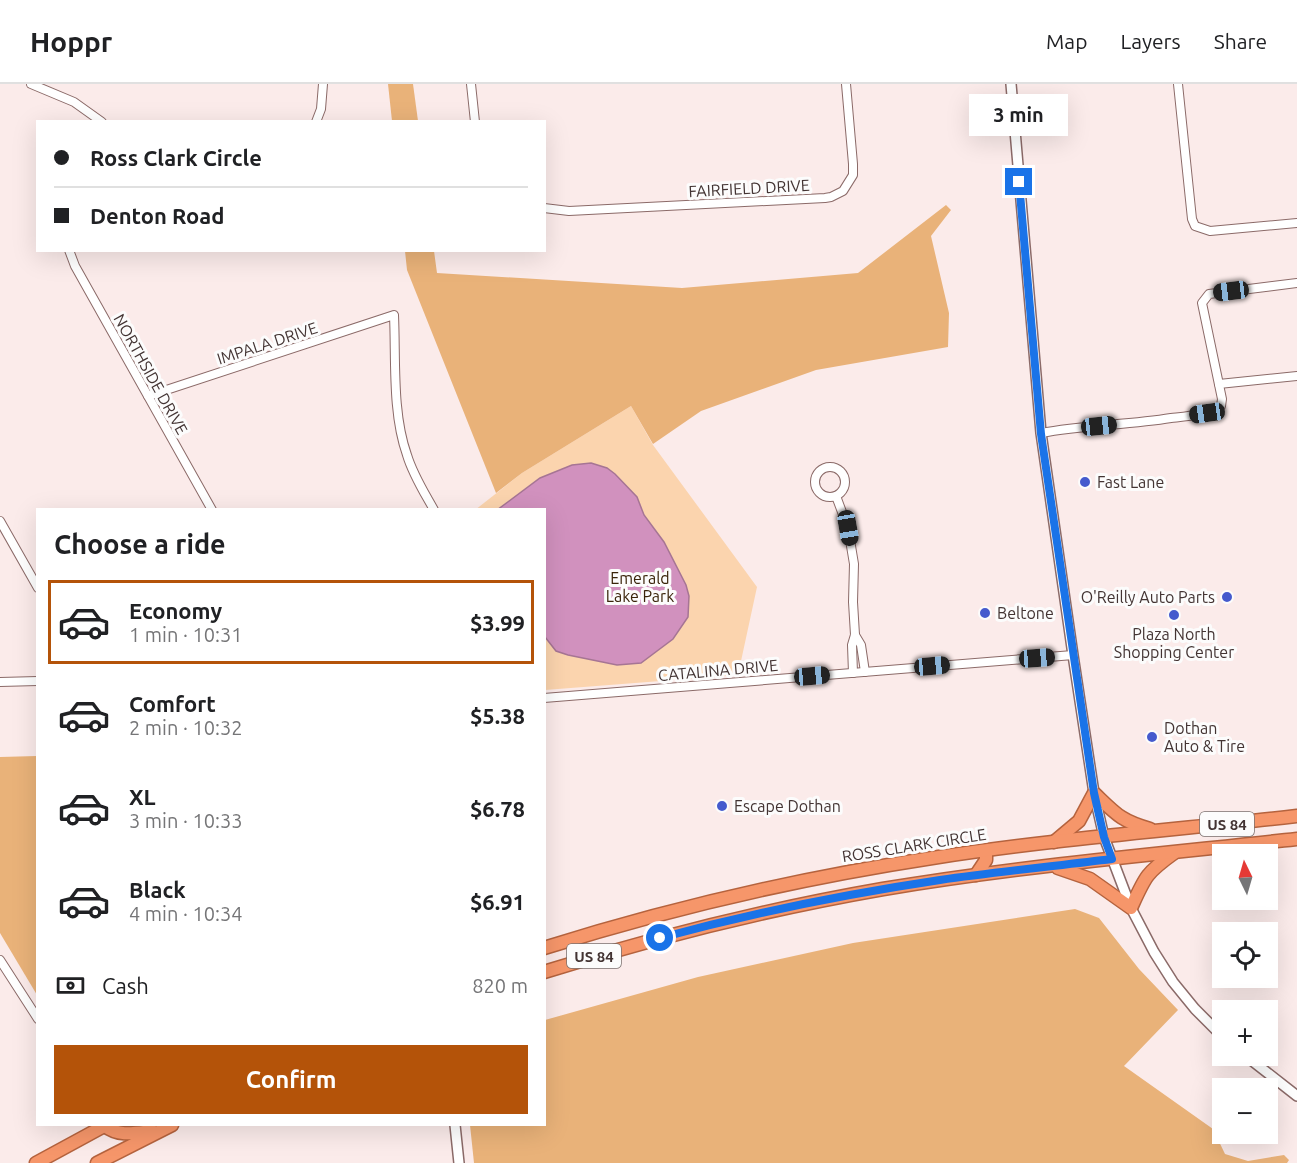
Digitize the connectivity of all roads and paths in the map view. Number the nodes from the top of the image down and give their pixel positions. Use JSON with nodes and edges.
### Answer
{"nodes":[{"id":1,"x":31,"y":84,"type":"edge"},
{"id":2,"x":323,"y":84,"type":"edge"},
{"id":3,"x":471,"y":84,"type":"edge"},
{"id":4,"x":846,"y":84,"type":"edge"},
{"id":5,"x":1011,"y":84,"type":"edge"},
{"id":6,"x":1178,"y":84,"type":"edge"},
{"id":7,"x":97,"y":120,"type":"edge"},
{"id":8,"x":317,"y":120,"type":"edge"},
{"id":9,"x":475,"y":120,"type":"edge"},
{"id":10,"x":546,"y":208,"type":"edge"},
{"id":11,"x":1297,"y":223,"type":"edge"},
{"id":12,"x":70,"y":252,"type":"edge"},
{"id":13,"x":1297,"y":283,"type":"edge"},
{"id":14,"x":1297,"y":376,"type":"edge"},
{"id":15,"x":1219,"y":384,"type":"junction"},
{"id":16,"x":148,"y":396,"type":"junction"},
{"id":17,"x":1041,"y":434,"type":"junction"},
{"id":18,"x":836,"y":496,"type":"junction"},
{"id":19,"x":211,"y":508,"type":"edge"},
{"id":20,"x":433,"y":508,"type":"edge"},
{"id":21,"x":0,"y":522,"type":"edge"},
{"id":22,"x":36,"y":585,"type":"edge"},
{"id":23,"x":855,"y":635,"type":"junction"},
{"id":24,"x":1073,"y":656,"type":"junction"},
{"id":25,"x":864,"y":672,"type":"junction"},
{"id":26,"x":853,"y":673,"type":"junction"},
{"id":27,"x":36,"y":681,"type":"edge"},
{"id":28,"x":0,"y":682,"type":"edge"},
{"id":29,"x":546,"y":698,"type":"edge"},
{"id":30,"x":1094,"y":793,"type":"junction"},
{"id":31,"x":1297,"y":816,"type":"edge"},
{"id":32,"x":1157,"y":831,"type":"junction"},
{"id":33,"x":1104,"y":837,"type":"junction"},
{"id":34,"x":1297,"y":839,"type":"edge"},
{"id":35,"x":1052,"y":843,"type":"junction"},
{"id":36,"x":987,"y":850,"type":"junction"},
{"id":37,"x":1174,"y":852,"type":"junction"},
{"id":38,"x":1112,"y":859,"type":"junction"},
{"id":39,"x":880,"y":866,"type":"junction"},
{"id":40,"x":1051,"y":866,"type":"junction"},
{"id":41,"x":976,"y":875,"type":"junction"},
{"id":42,"x":884,"y":889,"type":"junction"},
{"id":43,"x":731,"y":896,"type":"junction"},
{"id":44,"x":1131,"y":908,"type":"junction"},
{"id":45,"x":737,"y":918,"type":"junction"},
{"id":46,"x":546,"y":947,"type":"edge"},
{"id":47,"x":0,"y":960,"type":"edge"},
{"id":48,"x":546,"y":971,"type":"edge"},
{"id":49,"x":36,"y":1016,"type":"edge"},
{"id":50,"x":1212,"y":1026,"type":"edge"},
{"id":51,"x":1259,"y":1066,"type":"edge"},
{"id":52,"x":1297,"y":1096,"type":"edge"},
{"id":53,"x":103,"y":1126,"type":"edge"},
{"id":54,"x":106,"y":1126,"type":"edge"},
{"id":55,"x":455,"y":1126,"type":"edge"},
{"id":56,"x":167,"y":1127,"type":"edge"},
{"id":57,"x":36,"y":1163,"type":"edge"},
{"id":58,"x":98,"y":1163,"type":"edge"},
{"id":59,"x":459,"y":1163,"type":"edge"}],
"edges":[{"from":1,"to":7,"type":"street"},
{"from":2,"to":8,"type":"street"},
{"from":3,"to":9,"type":"street"},
{"from":4,"to":10,"type":"street","name":"FAIRFIELD DRIVE"},
{"from":5,"to":17,"type":"street"},
{"from":6,"to":11,"type":"street"},
{"from":12,"to":16,"type":"street","name":"NORTHSIDE DRIVE"},
{"from":13,"to":15,"type":"street"},
{"from":14,"to":15,"type":"street"},
{"from":15,"to":17,"type":"street"},
{"from":16,"to":19,"type":"street","name":"NORTHSIDE DRIVE"},
{"from":16,"to":20,"type":"street","name":"IMPALA DRIVE"},
{"from":17,"to":24,"type":"street"},
{"from":18,"to":18,"type":"street"},
{"from":18,"to":23,"type":"street"},
{"from":21,"to":22,"type":"street"},
{"from":23,"to":25,"type":"street"},
{"from":23,"to":26,"type":"street"},
{"from":24,"to":25,"type":"street","name":"CATALINA DRIVE"},
{"from":24,"to":30,"type":"street"},
{"from":25,"to":26,"type":"street","name":"CATALINA DRIVE"},
{"from":26,"to":29,"type":"street","name":"CATALINA DRIVE"},
{"from":27,"to":28,"type":"street"},
{"from":30,"to":32,"type":"highway"},
{"from":30,"to":33,"type":"street"},
{"from":30,"to":35,"type":"highway"},
{"from":31,"to":32,"type":"highway","name":"ROSS CLARK CIRCLE","number":"US 84"},
{"from":32,"to":33,"type":"highway","name":"ROSS CLARK CIRCLE","number":"US 84"},
{"from":33,"to":35,"type":"highway","name":"ROSS CLARK CIRCLE","number":"US 84"},
{"from":33,"to":38,"type":"street"},
{"from":34,"to":37,"type":"highway","number":"US 84"},
{"from":35,"to":36,"type":"highway","name":"ROSS CLARK CIRCLE","number":"US 84"},
{"from":36,"to":39,"type":"highway","name":"ROSS CLARK CIRCLE","number":"US 84"},
{"from":36,"to":41,"type":"highway"},
{"from":37,"to":38,"type":"highway","number":"US 84"},
{"from":37,"to":44,"type":"highway"},
{"from":38,"to":40,"type":"highway","number":"US 84"},
{"from":38,"to":44,"type":"street"},
{"from":39,"to":42,"type":"highway"},
{"from":39,"to":43,"type":"highway","name":"ROSS CLARK CIRCLE","number":"US 84"},
{"from":40,"to":41,"type":"highway","number":"US 84"},
{"from":40,"to":44,"type":"highway"},
{"from":41,"to":42,"type":"highway","number":"US 84"},
{"from":42,"to":45,"type":"highway","number":"US 84"},
{"from":43,"to":45,"type":"highway"},
{"from":43,"to":46,"type":"highway","name":"ROSS CLARK CIRCLE","number":"US 84"},
{"from":44,"to":50,"type":"street"},
{"from":45,"to":48,"type":"highway","number":"US 84"},
{"from":47,"to":49,"type":"street"},
{"from":51,"to":52,"type":"street"},
{"from":53,"to":57,"type":"highway"},
{"from":54,"to":56,"type":"highway"},
{"from":55,"to":59,"type":"street"},
{"from":56,"to":58,"type":"highway"}]}
